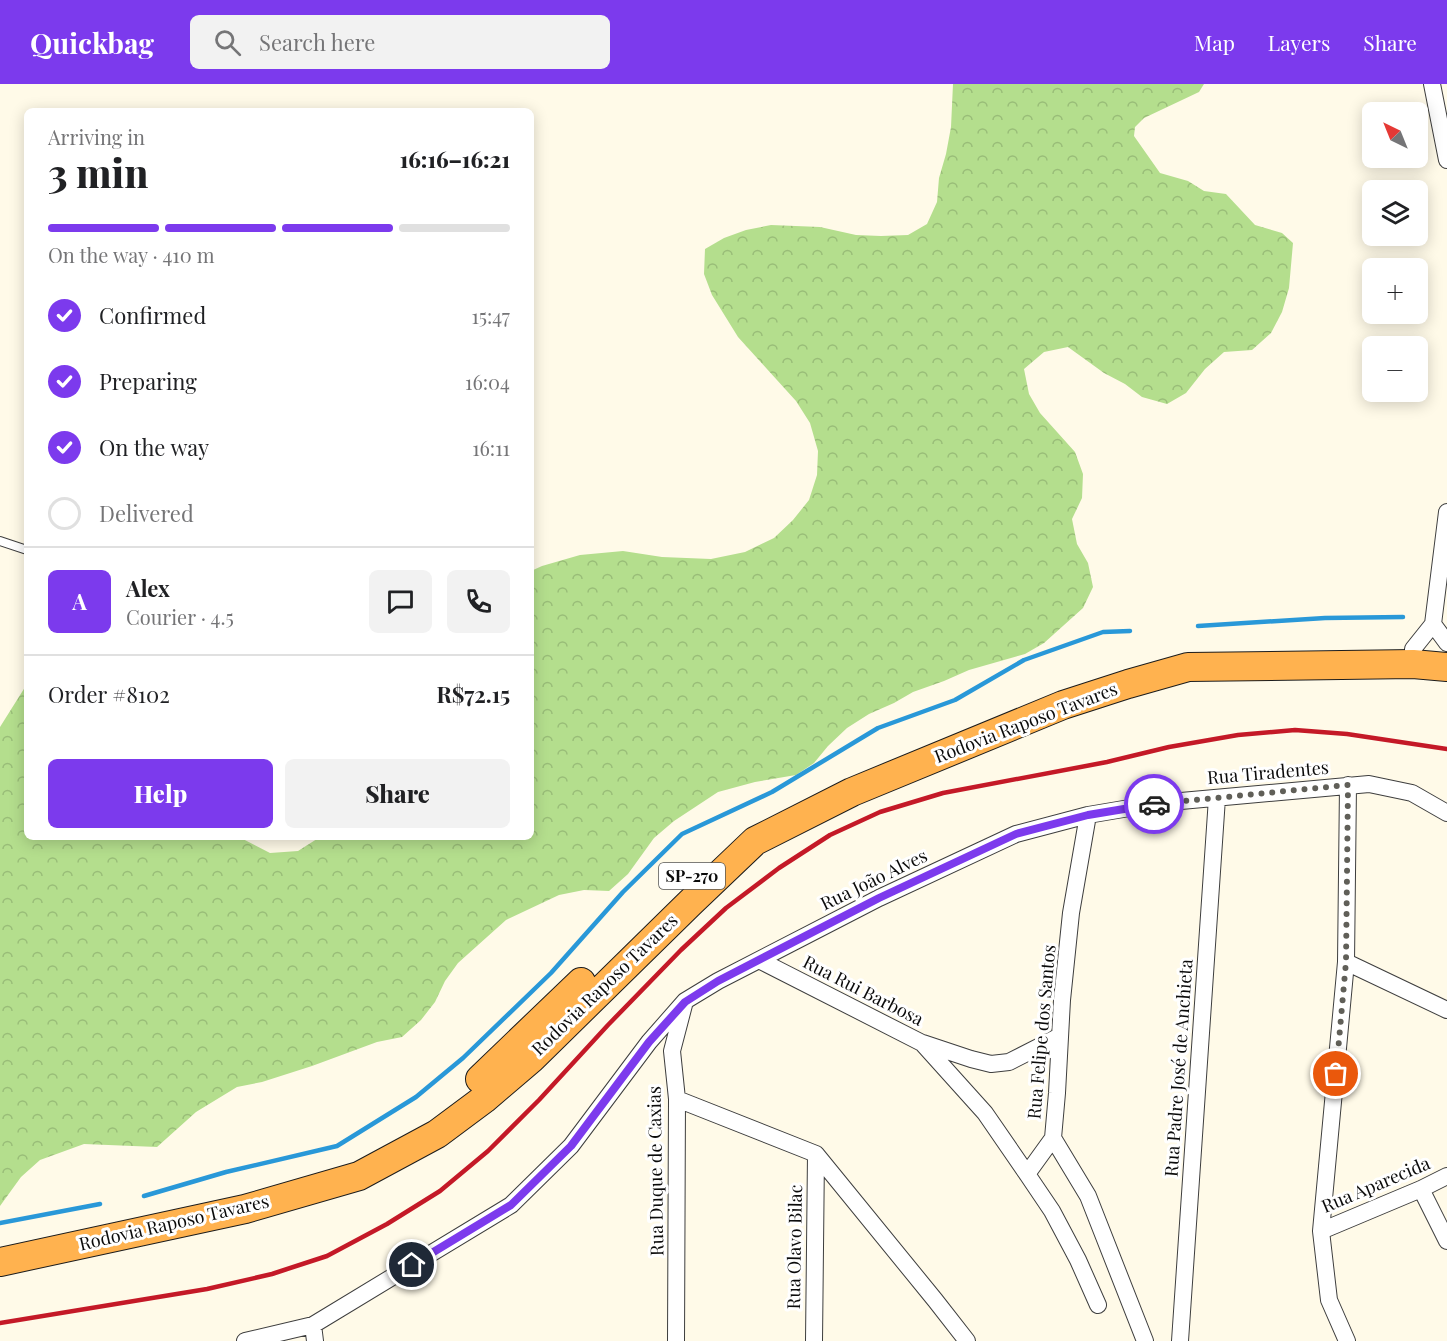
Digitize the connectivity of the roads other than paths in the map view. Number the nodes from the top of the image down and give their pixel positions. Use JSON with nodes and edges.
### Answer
{"nodes":[{"id":1,"x":1432,"y":84,"type":"edge"},
{"id":2,"x":1447,"y":160,"type":"edge"},
{"id":3,"x":1447,"y":512,"type":"edge"},
{"id":4,"x":0,"y":541,"type":"edge"},
{"id":5,"x":24,"y":549,"type":"edge"},
{"id":6,"x":1433,"y":624,"type":"junction"},
{"id":7,"x":1447,"y":643,"type":"edge"},
{"id":8,"x":1413,"y":649,"type":"junction"},
{"id":9,"x":1447,"y":651,"type":"edge"},
{"id":10,"x":1447,"y":667,"type":"edge"},
{"id":11,"x":1348,"y":785,"type":"junction"},
{"id":12,"x":1217,"y":798,"type":"junction"},
{"id":13,"x":1447,"y":813,"type":"edge"},
{"id":14,"x":1088,"y":815,"type":"junction"},
{"id":15,"x":759,"y":960,"type":"junction"},
{"id":16,"x":1346,"y":962,"type":"junction"},
{"id":17,"x":685,"y":1002,"type":"junction"},
{"id":18,"x":1447,"y":1010,"type":"edge"},
{"id":19,"x":1060,"y":1036,"type":"junction"},
{"id":20,"x":922,"y":1043,"type":"junction"},
{"id":21,"x":677,"y":1098,"type":"junction"},
{"id":22,"x":1053,"y":1138,"type":"junction"},
{"id":23,"x":816,"y":1154,"type":"junction"},
{"id":24,"x":1027,"y":1174,"type":"junction"},
{"id":25,"x":1447,"y":1176,"type":"edge"},
{"id":26,"x":1421,"y":1189,"type":"junction"},
{"id":27,"x":1321,"y":1231,"type":"junction"},
{"id":28,"x":1447,"y":1241,"type":"edge"},
{"id":29,"x":0,"y":1247,"type":"edge"},
{"id":30,"x":0,"y":1262,"type":"edge"},
{"id":31,"x":1098,"y":1305,"type":"dead end"},
{"id":32,"x":314,"y":1333,"type":"edge"},
{"id":33,"x":245,"y":1341,"type":"edge"},
{"id":34,"x":676,"y":1341,"type":"edge"},
{"id":35,"x":814,"y":1341,"type":"edge"},
{"id":36,"x":967,"y":1341,"type":"edge"},
{"id":37,"x":1145,"y":1341,"type":"edge"},
{"id":38,"x":1180,"y":1341,"type":"edge"},
{"id":39,"x":1347,"y":1341,"type":"edge"}],
"edges":[{"from":1,"to":2,"type":"street"},
{"from":3,"to":6,"type":"street"},
{"from":4,"to":5,"type":"lane"},
{"from":6,"to":7,"type":"street"},
{"from":6,"to":8,"type":"street"},
{"from":8,"to":9,"type":"highway","name":"Rodovia Raposo Tavares","number":"SP-270"},
{"from":8,"to":29,"type":"highway","name":"Rodovia Raposo Tavares","number":"SP-270"},
{"from":10,"to":30,"type":"highway","name":"Rodovia Raposo Tavares","number":"SP-270"},
{"from":11,"to":12,"type":"street","name":"Rua Tiradentes"},
{"from":11,"to":13,"type":"street","name":"Rua Tiradentes"},
{"from":11,"to":16,"type":"street"},
{"from":12,"to":14,"type":"street","name":"Rua Tiradentes"},
{"from":12,"to":38,"type":"street","name":"Rua Padre José de Anchieta"},
{"from":14,"to":15,"type":"street","name":"Rua João Alves"},
{"from":14,"to":19,"type":"street","name":"Rua Felipe dos Santos"},
{"from":15,"to":17,"type":"street","name":"Rua João Alves"},
{"from":15,"to":20,"type":"street","name":"Rua Rui Barbosa"},
{"from":16,"to":18,"type":"street"},
{"from":16,"to":27,"type":"street"},
{"from":17,"to":21,"type":"street","name":"Rua Duque de Caxias"},
{"from":17,"to":32,"type":"street","name":"Rua João Alves"},
{"from":19,"to":20,"type":"street"},
{"from":19,"to":22,"type":"street","name":"Rua Felipe dos Santos"},
{"from":20,"to":24,"type":"street","name":"Rua Rui Barbosa"},
{"from":21,"to":23,"type":"street"},
{"from":21,"to":34,"type":"street","name":"Rua Duque de Caxias"},
{"from":22,"to":24,"type":"street"},
{"from":22,"to":37,"type":"street","name":"Rua Felipe dos Santos"},
{"from":23,"to":35,"type":"street","name":"Rua Olavo Bilac"},
{"from":23,"to":36,"type":"street"},
{"from":24,"to":31,"type":"street","name":"Rua Rui Barbosa"},
{"from":25,"to":26,"type":"street","name":"Rua Aparecida"},
{"from":26,"to":27,"type":"street","name":"Rua Aparecida"},
{"from":26,"to":28,"type":"street"},
{"from":27,"to":39,"type":"street"},
{"from":32,"to":33,"type":"street","name":"Rua João Alves"}]}
